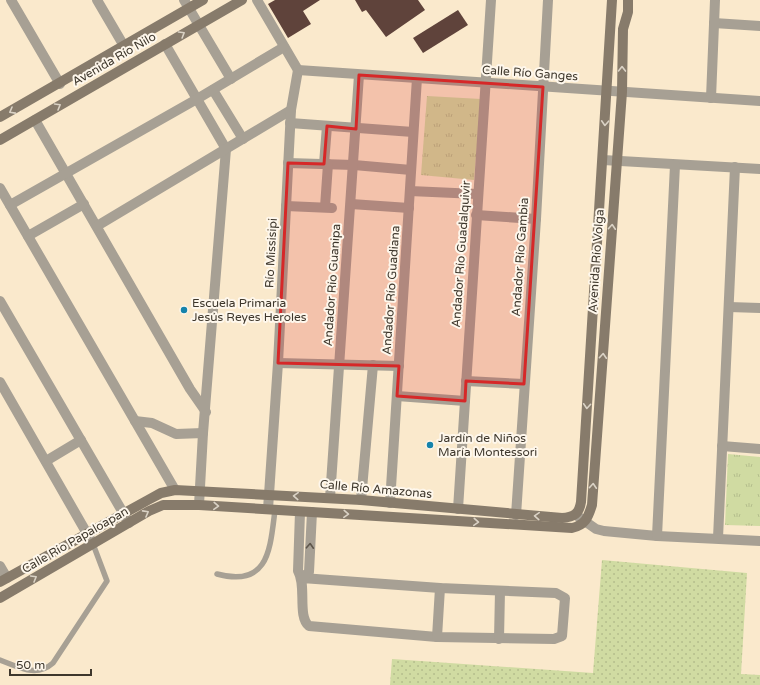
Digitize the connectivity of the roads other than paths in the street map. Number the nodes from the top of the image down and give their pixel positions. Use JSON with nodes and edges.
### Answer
{"nodes":[{"id":1,"x":11,"y":0,"type":"edge"},
{"id":2,"x":97,"y":0,"type":"edge"},
{"id":3,"x":203,"y":0,"type":"edge"},
{"id":4,"x":242,"y":0,"type":"edge"},
{"id":5,"x":257,"y":0,"type":"edge"},
{"id":6,"x":491,"y":0,"type":"edge"},
{"id":7,"x":548,"y":0,"type":"edge"},
{"id":8,"x":612,"y":0,"type":"edge"},
{"id":9,"x":628,"y":0,"type":"edge"},
{"id":10,"x":715,"y":0,"type":"edge"},
{"id":11,"x":186,"y":4,"type":"edge"},
{"id":12,"x":714,"y":23,"type":"junction"},
{"id":13,"x":198,"y":24,"type":"junction"},
{"id":14,"x":760,"y":26,"type":"edge"},
{"id":15,"x":165,"y":44,"type":"junction"},
{"id":16,"x":124,"y":46,"type":"junction"},
{"id":17,"x":284,"y":47,"type":"junction"},
{"id":18,"x":298,"y":70,"type":"junction"},
{"id":19,"x":359,"y":74,"type":"junction"},
{"id":20,"x":417,"y":78,"type":"junction"},
{"id":21,"x":231,"y":79,"type":"junction"},
{"id":22,"x":486,"y":83,"type":"junction"},
{"id":23,"x":60,"y":84,"type":"junction"},
{"id":24,"x":543,"y":87,"type":"junction"},
{"id":25,"x":213,"y":90,"type":"junction"},
{"id":26,"x":606,"y":90,"type":"junction"},
{"id":27,"x":622,"y":92,"type":"junction"},
{"id":28,"x":711,"y":98,"type":"junction"},
{"id":29,"x":197,"y":99,"type":"junction"},
{"id":30,"x":760,"y":101,"type":"edge"},
{"id":31,"x":291,"y":110,"type":"junction"},
{"id":32,"x":0,"y":117,"type":"edge"},
{"id":33,"x":35,"y":120,"type":"junction"},
{"id":34,"x":290,"y":123,"type":"junction"},
{"id":35,"x":327,"y":126,"type":"junction"},
{"id":36,"x":356,"y":129,"type":"junction"},
{"id":37,"x":413,"y":132,"type":"junction"},
{"id":38,"x":243,"y":139,"type":"junction"},
{"id":39,"x":0,"y":140,"type":"edge"},
{"id":40,"x":226,"y":149,"type":"junction"},
{"id":41,"x":603,"y":160,"type":"junction"},
{"id":42,"x":617,"y":161,"type":"junction"},
{"id":43,"x":288,"y":163,"type":"junction"},
{"id":44,"x":326,"y":164,"type":"junction"},
{"id":45,"x":354,"y":165,"type":"junction"},
{"id":46,"x":675,"y":165,"type":"junction"},
{"id":47,"x":734,"y":167,"type":"junction"},
{"id":48,"x":760,"y":169,"type":"edge"},
{"id":49,"x":411,"y":170,"type":"junction"},
{"id":50,"x":66,"y":174,"type":"junction"},
{"id":51,"x":0,"y":188,"type":"edge"},
{"id":52,"x":410,"y":191,"type":"junction"},
{"id":53,"x":477,"y":194,"type":"junction"},
{"id":54,"x":84,"y":204,"type":"junction"},
{"id":55,"x":351,"y":204,"type":"junction"},
{"id":56,"x":10,"y":205,"type":"junction"},
{"id":57,"x":286,"y":206,"type":"junction"},
{"id":58,"x":409,"y":208,"type":"junction"},
{"id":59,"x":476,"y":215,"type":"junction"},
{"id":60,"x":536,"y":218,"type":"junction"},
{"id":61,"x":97,"y":226,"type":"junction"},
{"id":62,"x":28,"y":236,"type":"junction"},
{"id":63,"x":0,"y":301,"type":"edge"},
{"id":64,"x":729,"y":307,"type":"junction"},
{"id":65,"x":760,"y":308,"type":"edge"},
{"id":66,"x":278,"y":363,"type":"junction"},
{"id":67,"x":340,"y":364,"type":"junction"},
{"id":68,"x":373,"y":365,"type":"junction"},
{"id":69,"x":399,"y":366,"type":"junction"},
{"id":70,"x":466,"y":381,"type":"junction"},
{"id":71,"x":0,"y":382,"type":"edge"},
{"id":72,"x":524,"y":384,"type":"junction"},
{"id":73,"x":397,"y":396,"type":"junction"},
{"id":74,"x":465,"y":401,"type":"junction"},
{"id":75,"x":206,"y":412,"type":"junction"},
{"id":76,"x":135,"y":421,"type":"junction"},
{"id":77,"x":203,"y":433,"type":"junction"},
{"id":78,"x":81,"y":440,"type":"junction"},
{"id":79,"x":722,"y":446,"type":"junction"},
{"id":80,"x":760,"y":449,"type":"edge"},
{"id":81,"x":46,"y":461,"type":"junction"},
{"id":82,"x":175,"y":490,"type":"junction"},
{"id":83,"x":199,"y":491,"type":"junction"},
{"id":84,"x":161,"y":493,"type":"joint"},
{"id":85,"x":268,"y":494,"type":"junction"},
{"id":86,"x":330,"y":498,"type":"junction"},
{"id":87,"x":360,"y":500,"type":"junction"},
{"id":88,"x":390,"y":503,"type":"junction"},
{"id":89,"x":409,"y":505,"type":"junction"},
{"id":90,"x":200,"y":506,"type":"junction"},
{"id":91,"x":458,"y":509,"type":"junction"},
{"id":92,"x":271,"y":510,"type":"junction"},
{"id":93,"x":300,"y":512,"type":"junction"},
{"id":94,"x":312,"y":512,"type":"junction"},
{"id":95,"x":123,"y":513,"type":"junction"},
{"id":96,"x":516,"y":515,"type":"junction"},
{"id":97,"x":576,"y":515,"type":"junction"},
{"id":98,"x":409,"y":518,"type":"junction"},
{"id":99,"x":129,"y":523,"type":"junction"},
{"id":100,"x":584,"y":523,"type":"junction"},
{"id":101,"x":87,"y":534,"type":"junction"},
{"id":102,"x":657,"y":536,"type":"junction"},
{"id":103,"x":718,"y":538,"type":"junction"},
{"id":104,"x":760,"y":541,"type":"edge"},
{"id":105,"x":93,"y":544,"type":"junction"},
{"id":106,"x":0,"y":566,"type":"edge"},
{"id":107,"x":217,"y":574,"type":"dead end"},
{"id":108,"x":302,"y":578,"type":"junction"},
{"id":109,"x":4,"y":580,"type":"edge"},
{"id":110,"x":440,"y":588,"type":"junction"},
{"id":111,"x":500,"y":591,"type":"junction"},
{"id":112,"x":0,"y":598,"type":"edge"},
{"id":113,"x":437,"y":637,"type":"junction"},
{"id":114,"x":499,"y":639,"type":"junction"},
{"id":115,"x":0,"y":660,"type":"edge"}],
"edges":[{"from":1,"to":23,"type":"street"},
{"from":2,"to":16,"type":"street"},
{"from":3,"to":11,"type":"street","name":"Avenida Río Nilo"},
{"from":4,"to":13,"type":"street","name":"Avenida Río Nilo"},
{"from":5,"to":17,"type":"street"},
{"from":6,"to":22,"type":"street","name":"Andador Río Guadalquivir"},
{"from":7,"to":24,"type":"street","name":"Andador Río Gambia"},
{"from":8,"to":26,"type":"street","name":"Avenida Río Volga"},
{"from":27,"to":9,"type":"street","name":"Avenida Río Volga","one_way":true},
{"from":10,"to":12,"type":"street"},
{"from":11,"to":13,"type":"street"},
{"from":11,"to":16,"type":"street","name":"Avenida Río Nilo"},
{"from":12,"to":14,"type":"street"},
{"from":12,"to":28,"type":"street"},
{"from":15,"to":13,"type":"street","name":"Avenida Río Nilo","one_way":true},
{"from":13,"to":21,"type":"street"},
{"from":15,"to":29,"type":"street"},
{"from":33,"to":15,"type":"street","name":"Avenida Río Nilo","one_way":true},
{"from":16,"to":23,"type":"street","name":"Avenida Río Nilo"},
{"from":17,"to":18,"type":"street"},
{"from":17,"to":21,"type":"street"},
{"from":18,"to":19,"type":"street","name":"Calle Río Ganges"},
{"from":18,"to":31,"type":"street","name":"Río Missisipi"},
{"from":19,"to":20,"type":"street","name":"Calle Río Ganges"},
{"from":19,"to":36,"type":"street","name":"Andador Río Guanipa"},
{"from":20,"to":22,"type":"street","name":"Calle Río Ganges"},
{"from":20,"to":37,"type":"street","name":"Andador Río Guadiana"},
{"from":21,"to":25,"type":"street"},
{"from":22,"to":24,"type":"street","name":"Calle Río Ganges"},
{"from":22,"to":53,"type":"street","name":"Andador Río Guadalquivir"},
{"from":23,"to":32,"type":"street","name":"Avenida Río Nilo","one_way":true},
{"from":24,"to":26,"type":"street","name":"Calle Río Ganges"},
{"from":24,"to":60,"type":"street","name":"Andador Río Gambia"},
{"from":25,"to":29,"type":"street"},
{"from":25,"to":38,"type":"street"},
{"from":26,"to":27,"type":"street","name":"Calle Río Ganges"},
{"from":26,"to":41,"type":"street","name":"Avenida Río Volga","one_way":true},
{"from":27,"to":28,"type":"street","name":"Calle Río Ganges"},
{"from":27,"to":42,"type":"street","name":"Avenida Río Volga"},
{"from":28,"to":30,"type":"street","name":"Calle Río Ganges"},
{"from":29,"to":40,"type":"street"},
{"from":29,"to":50,"type":"street"},
{"from":31,"to":34,"type":"street","name":"Río Missisipi"},
{"from":31,"to":38,"type":"street"},
{"from":33,"to":39,"type":"street","name":"Avenida Río Nilo"},
{"from":33,"to":50,"type":"street"},
{"from":34,"to":35,"type":"street"},
{"from":34,"to":43,"type":"street","name":"Río Missisipi"},
{"from":35,"to":36,"type":"street"},
{"from":35,"to":44,"type":"street"},
{"from":36,"to":37,"type":"street"},
{"from":36,"to":45,"type":"street","name":"Andador Río Guanipa"},
{"from":37,"to":49,"type":"street","name":"Andador Río Guadiana"},
{"from":38,"to":40,"type":"street"},
{"from":40,"to":61,"type":"street"},
{"from":40,"to":75,"type":"street"},
{"from":41,"to":42,"type":"street"},
{"from":41,"to":97,"type":"street","name":"Avenida Río Volga","one_way":true},
{"from":42,"to":46,"type":"street"},
{"from":100,"to":42,"type":"street","name":"Avenida Río Volga","one_way":true},
{"from":43,"to":44,"type":"street"},
{"from":43,"to":57,"type":"street","name":"Río Missisipi"},
{"from":44,"to":45,"type":"street"},
{"from":44,"to":57,"type":"street"},
{"from":45,"to":49,"type":"street"},
{"from":45,"to":55,"type":"street","name":"Andador Río Guanipa"},
{"from":46,"to":47,"type":"street"},
{"from":46,"to":102,"type":"street"},
{"from":47,"to":48,"type":"street"},
{"from":47,"to":64,"type":"street"},
{"from":49,"to":52,"type":"street","name":"Andador Río Guadiana"},
{"from":50,"to":54,"type":"street"},
{"from":50,"to":56,"type":"street"},
{"from":51,"to":56,"type":"street"},
{"from":52,"to":53,"type":"street"},
{"from":52,"to":58,"type":"street","name":"Andador Río Guadiana"},
{"from":53,"to":59,"type":"street","name":"Andador Río Guadalquivir"},
{"from":54,"to":61,"type":"street"},
{"from":54,"to":62,"type":"street"},
{"from":55,"to":58,"type":"street"},
{"from":55,"to":67,"type":"street","name":"Andador Río Guanipa"},
{"from":56,"to":62,"type":"street"},
{"from":57,"to":66,"type":"street","name":"Río Missisipi"},
{"from":58,"to":69,"type":"street","name":"Andador Río Guadiana"},
{"from":59,"to":60,"type":"street"},
{"from":59,"to":70,"type":"street","name":"Andador Río Guadalquivir"},
{"from":60,"to":72,"type":"street","name":"Andador Río Gambia"},
{"from":61,"to":75,"type":"street"},
{"from":62,"to":76,"type":"street"},
{"from":63,"to":78,"type":"street"},
{"from":64,"to":65,"type":"street"},
{"from":64,"to":79,"type":"street"},
{"from":66,"to":67,"type":"street"},
{"from":66,"to":85,"type":"street","name":"Río Missisipi"},
{"from":67,"to":68,"type":"street"},
{"from":67,"to":86,"type":"street","name":"Andador Río Guanipa"},
{"from":68,"to":69,"type":"street"},
{"from":68,"to":87,"type":"street"},
{"from":69,"to":73,"type":"street","name":"Andador Río Guadiana"},
{"from":70,"to":72,"type":"street"},
{"from":70,"to":74,"type":"street","name":"Andador Río Guadalquivir"},
{"from":71,"to":81,"type":"street"},
{"from":72,"to":96,"type":"street","name":"Andador Río Gambia"},
{"from":73,"to":74,"type":"street"},
{"from":73,"to":88,"type":"street","name":"Andador Río Guadiana"},
{"from":74,"to":91,"type":"street","name":"Andador Río Guadalquivir"},
{"from":75,"to":77,"type":"street"},
{"from":76,"to":77,"type":"street"},
{"from":76,"to":82,"type":"street"},
{"from":77,"to":83,"type":"street"},
{"from":78,"to":81,"type":"street"},
{"from":78,"to":95,"type":"street"},
{"from":79,"to":80,"type":"street"},
{"from":79,"to":103,"type":"street"},
{"from":81,"to":101,"type":"street"},
{"from":82,"to":83,"type":"street","name":"Calle Río Amazonas"},
{"from":82,"to":84,"type":"street","name":"Calle Río Amazonas"},
{"from":83,"to":85,"type":"street","name":"Calle Río Amazonas"},
{"from":83,"to":90,"type":"street"},
{"from":84,"to":95,"type":"street","name":"Calle Río Papaloapan"},
{"from":86,"to":85,"type":"street","name":"Calle Río Amazonas","one_way":true},
{"from":85,"to":92,"type":"street","name":"Río Missisipi"},
{"from":86,"to":87,"type":"street","name":"Calle Río Amazonas"},
{"from":87,"to":88,"type":"street","name":"Calle Río Amazonas"},
{"from":88,"to":89,"type":"street","name":"Calle Río Amazonas"},
{"from":89,"to":91,"type":"street","name":"Calle Río Amazonas"},
{"from":89,"to":98,"type":"street"},
{"from":90,"to":92,"type":"street","one_way":true},
{"from":99,"to":90,"type":"street","name":"Calle Río Papaloapan","one_way":true},
{"from":91,"to":96,"type":"street","name":"Calle Río Amazonas"},
{"from":92,"to":93,"type":"street"},
{"from":92,"to":107,"type":"lane"},
{"from":93,"to":94,"type":"street"},
{"from":93,"to":108,"type":"street"},
{"from":94,"to":98,"type":"street","one_way":true},
{"from":108,"to":94,"type":"street","one_way":true},
{"from":95,"to":99,"type":"street"},
{"from":95,"to":101,"type":"street","name":"Calle Río Papaloapan"},
{"from":97,"to":96,"type":"street","name":"Calle Río Amazonas","one_way":true},
{"from":97,"to":100,"type":"street"},
{"from":98,"to":100,"type":"street","one_way":true},
{"from":99,"to":105,"type":"street","name":"Calle Río Papaloapan"},
{"from":100,"to":102,"type":"street"},
{"from":101,"to":105,"type":"street"},
{"from":101,"to":109,"type":"street","name":"Calle Río Papaloapan"},
{"from":102,"to":103,"type":"street"},
{"from":103,"to":104,"type":"street"},
{"from":112,"to":105,"type":"street","name":"Calle Río Papaloapan","one_way":true},
{"from":105,"to":115,"type":"lane"},
{"from":106,"to":109,"type":"street"},
{"from":108,"to":110,"type":"street"},
{"from":108,"to":113,"type":"street"},
{"from":110,"to":111,"type":"street"},
{"from":110,"to":113,"type":"street"},
{"from":111,"to":114,"type":"street"},
{"from":111,"to":114,"type":"street"},
{"from":113,"to":114,"type":"street"}]}
